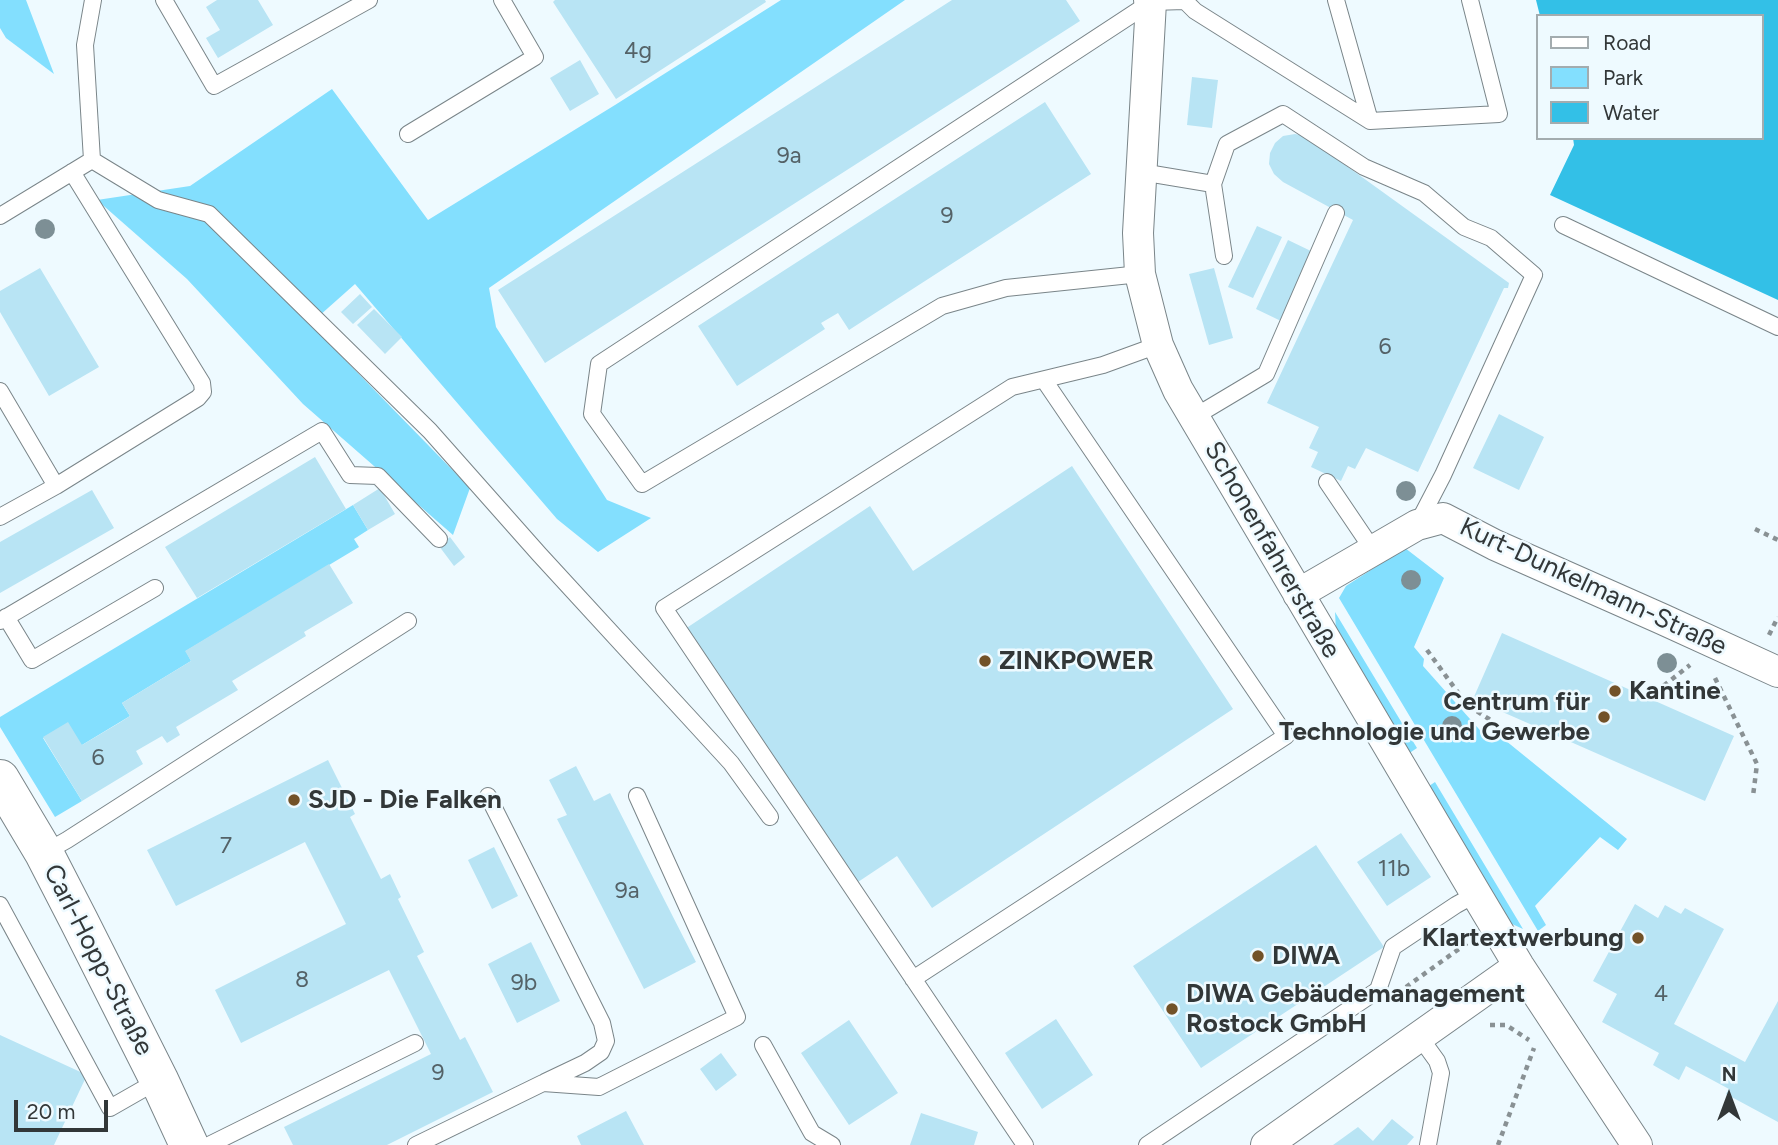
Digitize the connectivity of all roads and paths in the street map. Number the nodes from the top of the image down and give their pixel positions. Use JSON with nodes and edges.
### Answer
{"nodes":[{"id":1,"x":93,"y":0,"type":"edge"},
{"id":2,"x":164,"y":0,"type":"edge"},
{"id":3,"x":369,"y":0,"type":"edge"},
{"id":4,"x":502,"y":0,"type":"edge"},
{"id":5,"x":1336,"y":0,"type":"edge"},
{"id":6,"x":1470,"y":0,"type":"edge"},
{"id":7,"x":1150,"y":1,"type":"edge"},
{"id":8,"x":1370,"y":121,"type":"junction"},
{"id":9,"x":408,"y":134,"type":"dead end"},
{"id":10,"x":92,"y":160,"type":"junction"},
{"id":11,"x":72,"y":172,"type":"junction"},
{"id":12,"x":1141,"y":172,"type":"junction"},
{"id":13,"x":1213,"y":184,"type":"junction"},
{"id":14,"x":1336,"y":214,"type":"dead end"},
{"id":15,"x":0,"y":216,"type":"edge"},
{"id":16,"x":1563,"y":225,"type":"dead end"},
{"id":17,"x":1224,"y":256,"type":"dead end"},
{"id":18,"x":1140,"y":274,"type":"junction"},
{"id":19,"x":1778,"y":327,"type":"edge"},
{"id":20,"x":1158,"y":345,"type":"junction"},
{"id":21,"x":1044,"y":380,"type":"junction"},
{"id":22,"x":0,"y":391,"type":"edge"},
{"id":23,"x":1194,"y":417,"type":"junction"},
{"id":24,"x":1327,"y":482,"type":"dead end"},
{"id":25,"x":56,"y":486,"type":"junction"},
{"id":26,"x":0,"y":517,"type":"edge"},
{"id":27,"x":1417,"y":525,"type":"junction"},
{"id":28,"x":1755,"y":529,"type":"dead end"},
{"id":29,"x":439,"y":539,"type":"dead end"},
{"id":30,"x":1778,"y":540,"type":"edge"},
{"id":31,"x":1373,"y":551,"type":"junction"},
{"id":32,"x":155,"y":588,"type":"dead end"},
{"id":33,"x":1298,"y":594,"type":"junction"},
{"id":34,"x":3,"y":619,"type":"edge"},
{"id":35,"x":408,"y":621,"type":"dead end"},
{"id":36,"x":1427,"y":650,"type":"dead end"},
{"id":37,"x":1712,"y":651,"type":"junction"},
{"id":38,"x":1778,"y":672,"type":"edge"},
{"id":39,"x":1648,"y":698,"type":"dead end"},
{"id":40,"x":1500,"y":726,"type":"dead end"},
{"id":41,"x":4,"y":793,"type":"edge"},
{"id":42,"x":488,"y":796,"type":"dead end"},
{"id":43,"x":637,"y":796,"type":"dead end"},
{"id":44,"x":1753,"y":796,"type":"dead end"},
{"id":45,"x":770,"y":817,"type":"dead end"},
{"id":46,"x":44,"y":853,"type":"junction"},
{"id":47,"x":1476,"y":894,"type":"junction"},
{"id":48,"x":0,"y":905,"type":"edge"},
{"id":49,"x":1519,"y":966,"type":"junction"},
{"id":50,"x":913,"y":979,"type":"junction"},
{"id":51,"x":1491,"y":1024,"type":"dead end"},
{"id":52,"x":1419,"y":1036,"type":"junction"},
{"id":53,"x":415,"y":1043,"type":"dead end"},
{"id":54,"x":763,"y":1045,"type":"dead end"},
{"id":55,"x":1534,"y":1048,"type":"junction"},
{"id":56,"x":1541,"y":1059,"type":"dead end"},
{"id":57,"x":159,"y":1080,"type":"junction"},
{"id":58,"x":543,"y":1083,"type":"junction"},
{"id":59,"x":189,"y":1145,"type":"edge"},
{"id":60,"x":209,"y":1145,"type":"edge"},
{"id":61,"x":416,"y":1145,"type":"edge"},
{"id":62,"x":832,"y":1145,"type":"edge"},
{"id":63,"x":1025,"y":1145,"type":"edge"},
{"id":64,"x":1147,"y":1145,"type":"edge"},
{"id":65,"x":1266,"y":1145,"type":"edge"},
{"id":66,"x":1428,"y":1145,"type":"edge"},
{"id":67,"x":1498,"y":1145,"type":"edge"},
{"id":68,"x":1637,"y":1145,"type":"edge"}],
"edges":[{"from":1,"to":10,"type":"lane"},
{"from":2,"to":3,"type":"lane"},
{"from":4,"to":9,"type":"lane"},
{"from":5,"to":8,"type":"lane"},
{"from":6,"to":8,"type":"lane"},
{"from":7,"to":8,"type":"lane"},
{"from":7,"to":12,"type":"street","name":"Schonenfahrerstraße"},
{"from":7,"to":18,"type":"lane"},
{"from":10,"to":11,"type":"lane"},
{"from":10,"to":45,"type":"lane"},
{"from":11,"to":15,"type":"lane"},
{"from":11,"to":25,"type":"lane"},
{"from":12,"to":13,"type":"lane"},
{"from":12,"to":18,"type":"street","name":"Schonenfahrerstraße"},
{"from":13,"to":17,"type":"lane"},
{"from":13,"to":27,"type":"lane"},
{"from":14,"to":23,"type":"lane"},
{"from":16,"to":19,"type":"lane"},
{"from":18,"to":20,"type":"street","name":"Schonenfahrerstraße"},
{"from":20,"to":21,"type":"lane"},
{"from":20,"to":23,"type":"street","name":"Schonenfahrerstraße"},
{"from":21,"to":50,"type":"lane"},
{"from":21,"to":50,"type":"lane"},
{"from":22,"to":25,"type":"lane"},
{"from":23,"to":33,"type":"street","name":"Schonenfahrerstraße"},
{"from":24,"to":31,"type":"lane"},
{"from":25,"to":26,"type":"lane"},
{"from":27,"to":31,"type":"street","name":"Kurt-Dunkelmann-Straße"},
{"from":27,"to":37,"type":"street","name":"Kurt-Dunkelmann-Straße"},
{"from":28,"to":30,"type":"path"},
{"from":29,"to":34,"type":"lane"},
{"from":31,"to":33,"type":"street","name":"Kurt-Dunkelmann-Straße"},
{"from":32,"to":34,"type":"lane"},
{"from":33,"to":47,"type":"street","name":"Schonenfahrerstraße"},
{"from":35,"to":46,"type":"lane"},
{"from":36,"to":40,"type":"path"},
{"from":37,"to":38,"type":"street","name":"Kurt-Dunkelmann-Straße"},
{"from":37,"to":39,"type":"path"},
{"from":37,"to":44,"type":"path"},
{"from":41,"to":46,"type":"street","name":"Carl-Hopp-Straße"},
{"from":42,"to":58,"type":"lane"},
{"from":43,"to":58,"type":"lane"},
{"from":46,"to":57,"type":"street","name":"Carl-Hopp-Straße"},
{"from":47,"to":49,"type":"street","name":"Schonenfahrerstraße"},
{"from":47,"to":64,"type":"lane"},
{"from":48,"to":57,"type":"lane"},
{"from":49,"to":52,"type":"street"},
{"from":49,"to":68,"type":"street","name":"Schonenfahrerstraße"},
{"from":50,"to":63,"type":"lane"},
{"from":51,"to":55,"type":"path"},
{"from":52,"to":65,"type":"street"},
{"from":52,"to":66,"type":"lane"},
{"from":53,"to":60,"type":"lane"},
{"from":54,"to":62,"type":"lane"},
{"from":55,"to":56,"type":"path"},
{"from":55,"to":67,"type":"path"},
{"from":57,"to":59,"type":"street","name":"Carl-Hopp-Straße"},
{"from":58,"to":61,"type":"lane"}]}
